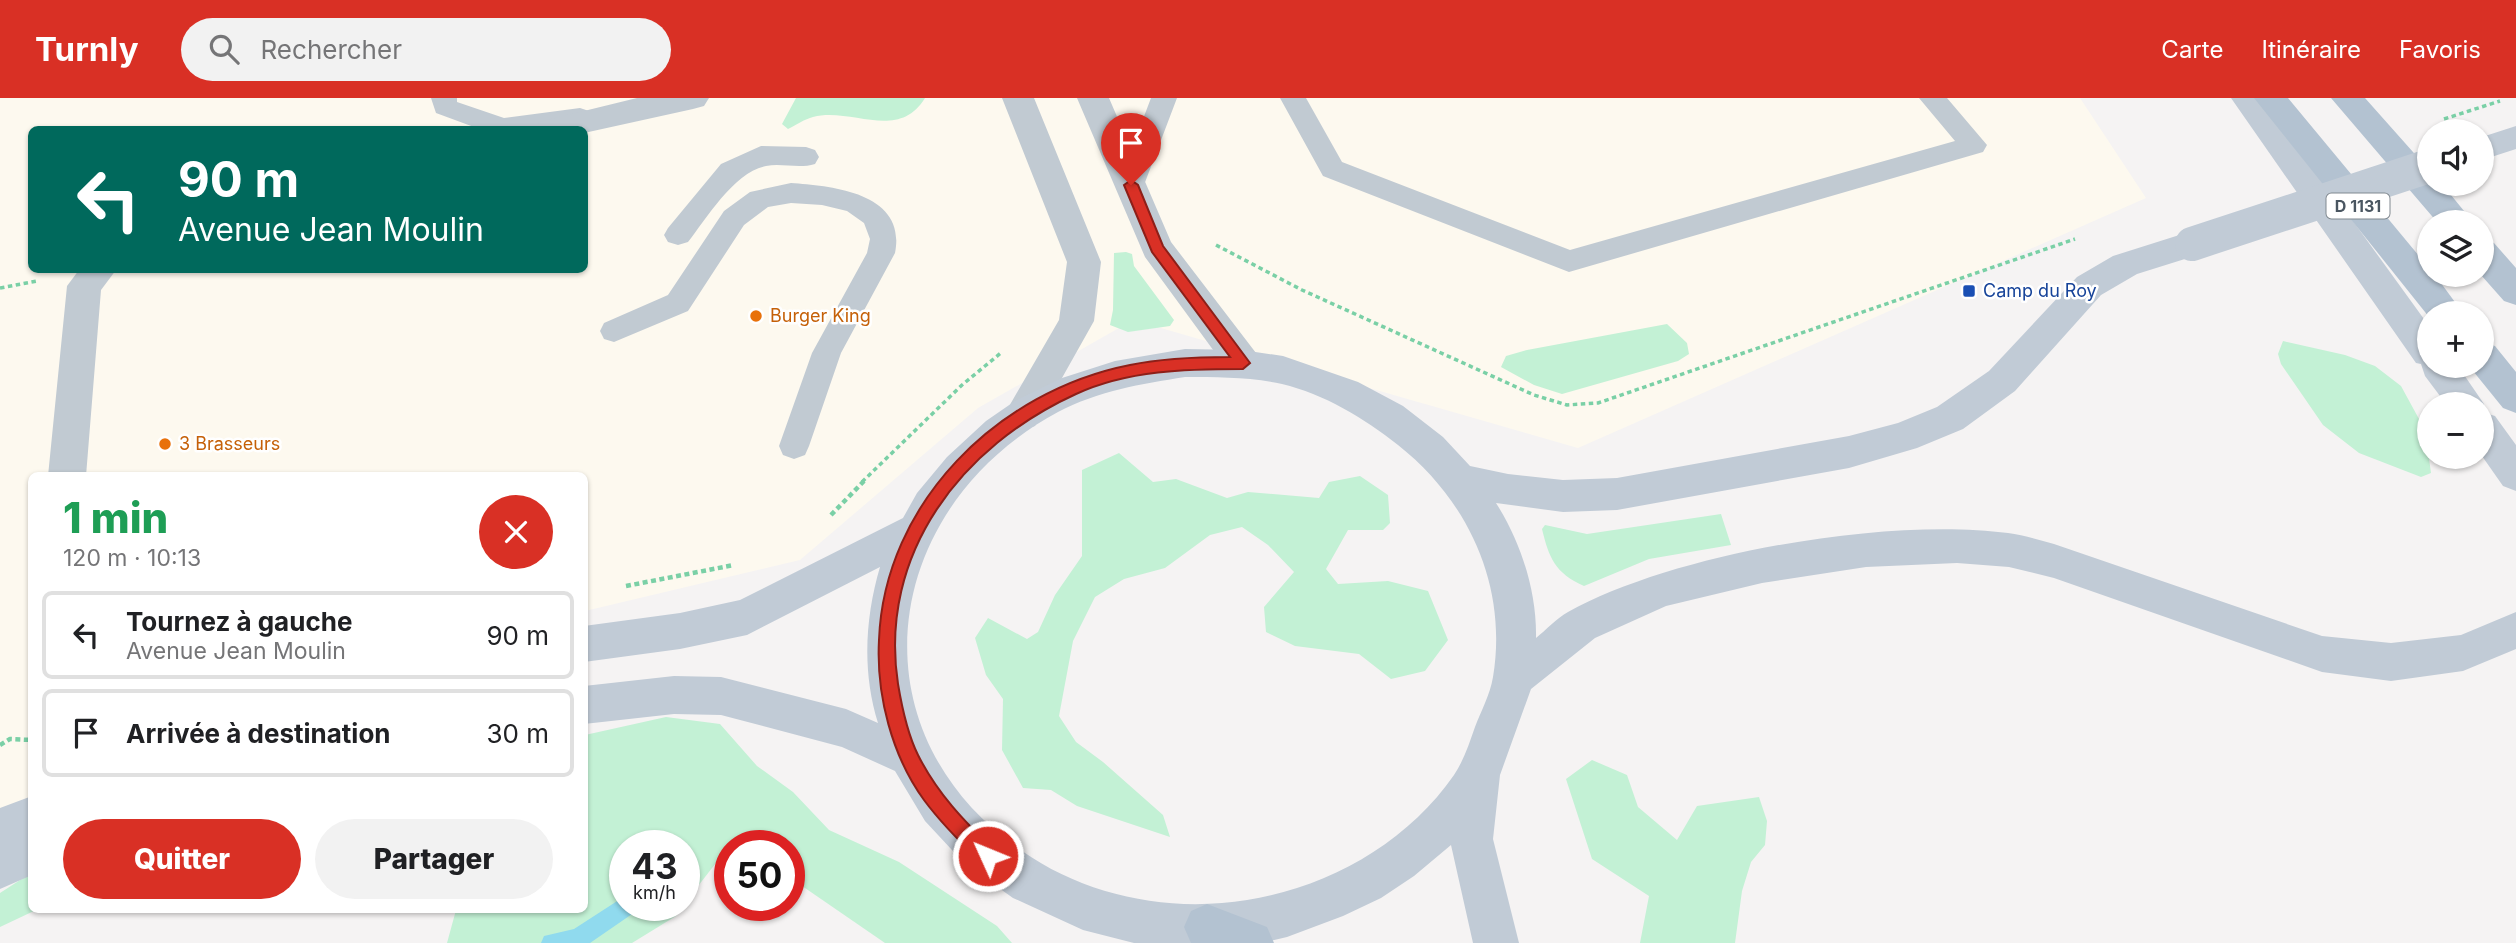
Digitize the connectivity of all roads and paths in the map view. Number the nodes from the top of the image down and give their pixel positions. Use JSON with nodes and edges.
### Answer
{"nodes":[{"id":1,"x":444,"y":98,"type":"edge"},
{"id":2,"x":693,"y":98,"type":"edge"},
{"id":3,"x":1018,"y":98,"type":"edge"},
{"id":4,"x":1093,"y":98,"type":"edge"},
{"id":5,"x":1164,"y":98,"type":"edge"},
{"id":6,"x":1293,"y":98,"type":"edge"},
{"id":7,"x":1932,"y":98,"type":"edge"},
{"id":8,"x":2247,"y":98,"type":"edge"},
{"id":9,"x":2270,"y":98,"type":"edge"},
{"id":10,"x":2347,"y":98,"type":"edge"},
{"id":11,"x":612,"y":114,"type":"junction"},
{"id":12,"x":500,"y":126,"type":"edge"},
{"id":13,"x":511,"y":126,"type":"edge"},
{"id":14,"x":566,"y":126,"type":"edge"},
{"id":15,"x":2516,"y":137,"type":"edge"},
{"id":16,"x":2494,"y":145,"type":"edge"},
{"id":17,"x":806,"y":157,"type":"dead end"},
{"id":18,"x":2417,"y":170,"type":"edge"},
{"id":19,"x":1131,"y":185,"type":"junction"},
{"id":20,"x":2445,"y":210,"type":"edge"},
{"id":21,"x":678,"y":235,"type":"dead end"},
{"id":22,"x":2494,"y":266,"type":"edge"},
{"id":23,"x":96,"y":273,"type":"edge"},
{"id":24,"x":2516,"y":292,"type":"edge"},
{"id":25,"x":2436,"y":301,"type":"edge"},
{"id":26,"x":614,"y":331,"type":"dead end"},
{"id":27,"x":2417,"y":336,"type":"edge"},
{"id":28,"x":1005,"y":350,"type":"dead end"},
{"id":29,"x":1243,"y":363,"type":"junction"},
{"id":30,"x":2494,"y":371,"type":"edge"},
{"id":31,"x":2516,"y":398,"type":"edge"},
{"id":32,"x":1022,"y":415,"type":"junction"},
{"id":33,"x":2494,"y":444,"type":"edge"},
{"id":34,"x":794,"y":446,"type":"dead end"},
{"id":35,"x":67,"y":472,"type":"edge"},
{"id":36,"x":2516,"y":475,"type":"edge"},
{"id":37,"x":1461,"y":480,"type":"junction"},
{"id":38,"x":827,"y":518,"type":"dead end"},
{"id":39,"x":915,"y":530,"type":"junction"},
{"id":40,"x":739,"y":563,"type":"dead end"},
{"id":41,"x":618,"y":588,"type":"dead end"},
{"id":42,"x":2516,"y":630,"type":"edge"},
{"id":43,"x":588,"y":643,"type":"edge"},
{"id":44,"x":1514,"y":678,"type":"junction"},
{"id":45,"x":588,"y":705,"type":"edge"},
{"id":46,"x":28,"y":740,"type":"edge"},
{"id":47,"x":0,"y":745,"type":"edge"},
{"id":48,"x":909,"y":756,"type":"junction"},
{"id":49,"x":1481,"y":770,"type":"junction"},
{"id":50,"x":28,"y":818,"type":"edge"},
{"id":51,"x":0,"y":829,"type":"edge"},
{"id":52,"x":28,"y":855,"type":"edge"},
{"id":53,"x":0,"y":867,"type":"edge"},
{"id":54,"x":1207,"y":927,"type":"junction"},
{"id":55,"x":1251,"y":943,"type":"edge"},
{"id":56,"x":1496,"y":943,"type":"edge"}],
"edges":[{"from":1,"to":12,"type":"lane"},
{"from":2,"to":11,"type":"street"},
{"from":3,"to":32,"type":"street"},
{"from":4,"to":19,"type":"street"},
{"from":5,"to":19,"type":"lane"},
{"from":6,"to":7,"type":"lane"},
{"from":8,"to":27,"type":"main road"},
{"from":9,"to":25,"type":"main road","number":"D 1131"},
{"from":10,"to":20,"type":"main road"},
{"from":11,"to":13,"type":"lane"},
{"from":11,"to":14,"type":"street"},
{"from":15,"to":16,"type":"main road"},
{"from":17,"to":21,"type":"lane"},
{"from":18,"to":37,"type":"main road","bridge":true},
{"from":19,"to":29,"type":"street"},
{"from":22,"to":24,"type":"main road"},
{"from":23,"to":35,"type":"street"},
{"from":26,"to":34,"type":"lane"},
{"from":28,"to":38,"type":"path"},
{"from":29,"to":32,"type":"main road"},
{"from":29,"to":37,"type":"main road"},
{"from":30,"to":31,"type":"main road"},
{"from":32,"to":39,"type":"main road"},
{"from":33,"to":36,"type":"main road"},
{"from":37,"to":44,"type":"main road"},
{"from":39,"to":43,"type":"main road"},
{"from":39,"to":48,"type":"main road"},
{"from":40,"to":41,"type":"path"},
{"from":42,"to":44,"type":"main road"},
{"from":44,"to":49,"type":"main road"},
{"from":45,"to":48,"type":"main road"},
{"from":46,"to":47,"type":"path"},
{"from":48,"to":54,"type":"main road"},
{"from":49,"to":54,"type":"main road"},
{"from":49,"to":56,"type":"main road"},
{"from":50,"to":51,"type":"main road"},
{"from":52,"to":53,"type":"main road"},
{"from":54,"to":55,"type":"main road"}]}
